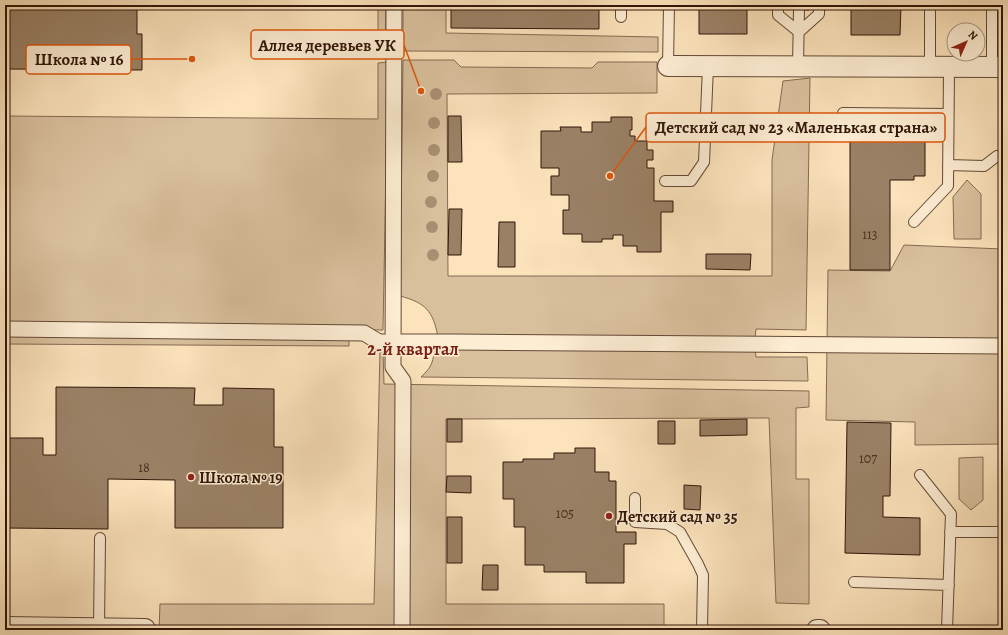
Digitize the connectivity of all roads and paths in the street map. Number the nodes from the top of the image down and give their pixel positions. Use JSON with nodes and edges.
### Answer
{"nodes":[{"id":1,"x":394,"y":5,"type":"edge"},
{"id":2,"x":621,"y":5,"type":"edge"},
{"id":3,"x":669,"y":5,"type":"edge"},
{"id":4,"x":778,"y":5,"type":"edge"},
{"id":5,"x":819,"y":5,"type":"edge"},
{"id":6,"x":930,"y":5,"type":"edge"},
{"id":7,"x":992,"y":5,"type":"edge"},
{"id":8,"x":799,"y":9,"type":"dead end"},
{"id":9,"x":621,"y":17,"type":"dead end"},
{"id":10,"x":799,"y":32,"type":"junction"},
{"id":11,"x":668,"y":66,"type":"joint"},
{"id":12,"x":708,"y":66,"type":"junction"},
{"id":13,"x":798,"y":67,"type":"junction"},
{"id":14,"x":997,"y":67,"type":"edge"},
{"id":15,"x":939,"y":68,"type":"junction"},
{"id":16,"x":843,"y":113,"type":"dead end"},
{"id":17,"x":948,"y":114,"type":"junction"},
{"id":18,"x":1003,"y":156,"type":"edge"},
{"id":19,"x":948,"y":165,"type":"junction"},
{"id":20,"x":665,"y":181,"type":"dead end"},
{"id":21,"x":914,"y":222,"type":"dead end"},
{"id":22,"x":5,"y":329,"type":"edge"},
{"id":23,"x":393,"y":342,"type":"junction"},
{"id":24,"x":1003,"y":346,"type":"edge"},
{"id":25,"x":920,"y":475,"type":"dead end"},
{"id":26,"x":635,"y":498,"type":"dead end"},
{"id":27,"x":950,"y":532,"type":"junction"},
{"id":28,"x":1003,"y":532,"type":"edge"},
{"id":29,"x":100,"y":538,"type":"dead end"},
{"id":30,"x":854,"y":582,"type":"dead end"},
{"id":31,"x":949,"y":585,"type":"junction"},
{"id":32,"x":10,"y":628,"type":"edge"},
{"id":33,"x":99,"y":628,"type":"junction"},
{"id":34,"x":146,"y":629,"type":"edge"},
{"id":35,"x":402,"y":630,"type":"edge"},
{"id":36,"x":702,"y":630,"type":"edge"},
{"id":37,"x":947,"y":630,"type":"edge"}],
"edges":[{"from":1,"to":23,"type":"street"},
{"from":2,"to":9,"type":"lane"},
{"from":3,"to":11,"type":"lane"},
{"from":4,"to":10,"type":"lane"},
{"from":5,"to":10,"type":"lane"},
{"from":6,"to":15,"type":"lane"},
{"from":7,"to":14,"type":"lane"},
{"from":8,"to":10,"type":"lane"},
{"from":10,"to":13,"type":"lane"},
{"from":11,"to":12,"type":"street"},
{"from":12,"to":13,"type":"street"},
{"from":12,"to":20,"type":"lane"},
{"from":13,"to":15,"type":"street"},
{"from":14,"to":15,"type":"street"},
{"from":15,"to":17,"type":"lane"},
{"from":16,"to":17,"type":"lane"},
{"from":17,"to":19,"type":"lane"},
{"from":18,"to":19,"type":"lane"},
{"from":19,"to":21,"type":"lane"},
{"from":22,"to":23,"type":"street"},
{"from":23,"to":24,"type":"street"},
{"from":23,"to":35,"type":"street"},
{"from":25,"to":27,"type":"lane"},
{"from":26,"to":36,"type":"lane"},
{"from":27,"to":28,"type":"lane"},
{"from":27,"to":31,"type":"lane"},
{"from":29,"to":33,"type":"lane"},
{"from":30,"to":31,"type":"lane"},
{"from":31,"to":37,"type":"lane"},
{"from":32,"to":33,"type":"street"},
{"from":33,"to":34,"type":"street"}]}
